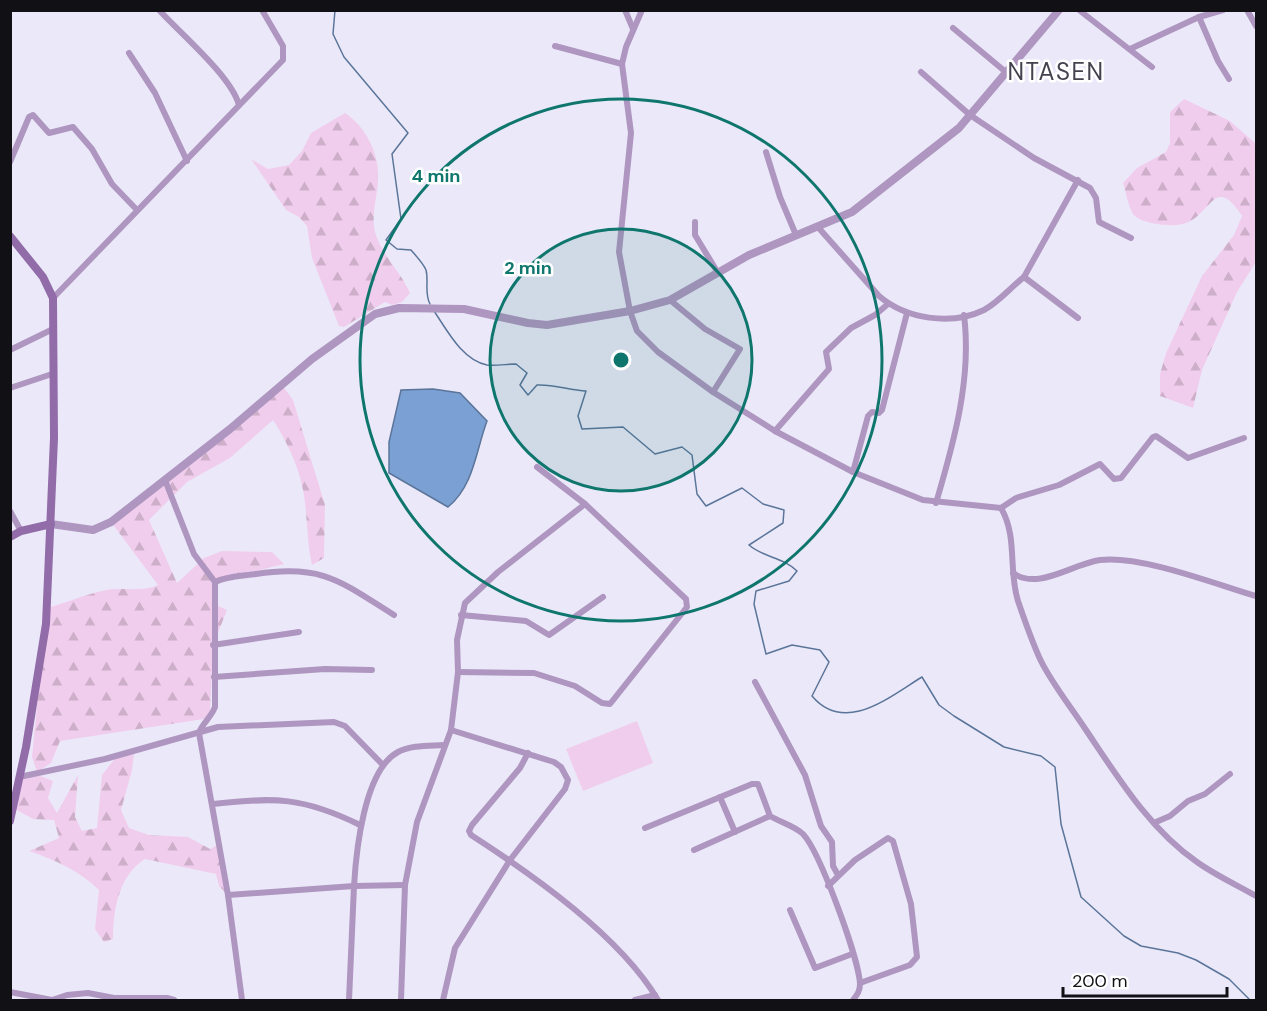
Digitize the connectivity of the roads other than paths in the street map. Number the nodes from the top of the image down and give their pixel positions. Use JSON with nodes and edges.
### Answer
{"nodes":[{"id":1,"x":159,"y":10,"type":"edge"},
{"id":2,"x":262,"y":10,"type":"edge"},
{"id":3,"x":625,"y":10,"type":"edge"},
{"id":4,"x":642,"y":10,"type":"edge"},
{"id":5,"x":1059,"y":10,"type":"edge"},
{"id":6,"x":1079,"y":10,"type":"edge"},
{"id":7,"x":1223,"y":10,"type":"edge"},
{"id":8,"x":1247,"y":10,"type":"edge"},
{"id":9,"x":1199,"y":16,"type":"junction"},
{"id":10,"x":1257,"y":26,"type":"edge"},
{"id":11,"x":953,"y":28,"type":"dead end"},
{"id":12,"x":633,"y":29,"type":"junction"},
{"id":13,"x":555,"y":46,"type":"dead end"},
{"id":14,"x":1130,"y":49,"type":"junction"},
{"id":15,"x":129,"y":53,"type":"dead end"},
{"id":16,"x":622,"y":64,"type":"junction"},
{"id":17,"x":1152,"y":67,"type":"dead end"},
{"id":18,"x":921,"y":72,"type":"dead end"},
{"id":19,"x":1006,"y":73,"type":"junction"},
{"id":20,"x":1229,"y":79,"type":"dead end"},
{"id":21,"x":239,"y":105,"type":"junction"},
{"id":22,"x":970,"y":115,"type":"junction"},
{"id":23,"x":766,"y":152,"type":"dead end"},
{"id":24,"x":187,"y":160,"type":"junction"},
{"id":25,"x":10,"y":162,"type":"edge"},
{"id":26,"x":1078,"y":180,"type":"junction"},
{"id":27,"x":137,"y":210,"type":"junction"},
{"id":28,"x":695,"y":222,"type":"dead end"},
{"id":29,"x":817,"y":226,"type":"junction"},
{"id":30,"x":796,"y":235,"type":"junction"},
{"id":31,"x":10,"y":236,"type":"edge"},
{"id":32,"x":1131,"y":238,"type":"dead end"},
{"id":33,"x":718,"y":273,"type":"junction"},
{"id":34,"x":1024,"y":277,"type":"junction"},
{"id":35,"x":53,"y":298,"type":"junction"},
{"id":36,"x":670,"y":300,"type":"junction"},
{"id":37,"x":888,"y":303,"type":"junction"},
{"id":38,"x":630,"y":311,"type":"junction"},
{"id":39,"x":907,"y":313,"type":"junction"},
{"id":40,"x":964,"y":315,"type":"junction"},
{"id":41,"x":1078,"y":318,"type":"dead end"},
{"id":42,"x":51,"y":330,"type":"junction"},
{"id":43,"x":10,"y":350,"type":"edge"},
{"id":44,"x":52,"y":374,"type":"junction"},
{"id":45,"x":10,"y":388,"type":"edge"},
{"id":46,"x":713,"y":392,"type":"junction"},
{"id":47,"x":775,"y":430,"type":"junction"},
{"id":48,"x":1244,"y":438,"type":"dead end"},
{"id":49,"x":537,"y":467,"type":"dead end"},
{"id":50,"x":853,"y":472,"type":"junction"},
{"id":51,"x":165,"y":480,"type":"junction"},
{"id":52,"x":936,"y":503,"type":"junction"},
{"id":53,"x":585,"y":504,"type":"junction"},
{"id":54,"x":1001,"y":508,"type":"junction"},
{"id":55,"x":10,"y":511,"type":"edge"},
{"id":56,"x":51,"y":524,"type":"junction"},
{"id":57,"x":21,"y":531,"type":"junction"},
{"id":58,"x":10,"y":537,"type":"edge"},
{"id":59,"x":1013,"y":573,"type":"junction"},
{"id":60,"x":215,"y":582,"type":"junction"},
{"id":61,"x":1257,"y":596,"type":"edge"},
{"id":62,"x":603,"y":597,"type":"dead end"},
{"id":63,"x":394,"y":615,"type":"dead end"},
{"id":64,"x":461,"y":615,"type":"junction"},
{"id":65,"x":299,"y":632,"type":"dead end"},
{"id":66,"x":213,"y":645,"type":"junction"},
{"id":67,"x":372,"y":670,"type":"dead end"},
{"id":68,"x":458,"y":672,"type":"junction"},
{"id":69,"x":214,"y":677,"type":"junction"},
{"id":70,"x":755,"y":681,"type":"dead end"},
{"id":71,"x":451,"y":730,"type":"junction"},
{"id":72,"x":199,"y":734,"type":"junction"},
{"id":73,"x":444,"y":745,"type":"junction"},
{"id":74,"x":528,"y":753,"type":"junction"},
{"id":75,"x":383,"y":765,"type":"junction"},
{"id":76,"x":1230,"y":774,"type":"dead end"},
{"id":77,"x":19,"y":777,"type":"junction"},
{"id":78,"x":720,"y":797,"type":"junction"},
{"id":79,"x":213,"y":804,"type":"junction"},
{"id":80,"x":770,"y":816,"type":"junction"},
{"id":81,"x":10,"y":821,"type":"edge"},
{"id":82,"x":1155,"y":822,"type":"junction"},
{"id":83,"x":360,"y":825,"type":"junction"},
{"id":84,"x":645,"y":828,"type":"dead end"},
{"id":85,"x":735,"y":832,"type":"junction"},
{"id":86,"x":694,"y":850,"type":"dead end"},
{"id":87,"x":510,"y":860,"type":"junction"},
{"id":88,"x":838,"y":875,"type":"junction"},
{"id":89,"x":405,"y":885,"type":"junction"},
{"id":90,"x":354,"y":886,"type":"junction"},
{"id":91,"x":828,"y":886,"type":"junction"},
{"id":92,"x":228,"y":895,"type":"junction"},
{"id":93,"x":1257,"y":896,"type":"edge"},
{"id":94,"x":790,"y":910,"type":"dead end"},
{"id":95,"x":852,"y":954,"type":"junction"},
{"id":96,"x":860,"y":983,"type":"junction"},
{"id":97,"x":10,"y":992,"type":"edge"},
{"id":98,"x":656,"y":998,"type":"edge"},
{"id":99,"x":174,"y":1000,"type":"edge"},
{"id":100,"x":242,"y":1000,"type":"edge"},
{"id":101,"x":349,"y":1000,"type":"edge"},
{"id":102,"x":401,"y":1000,"type":"edge"},
{"id":103,"x":443,"y":1000,"type":"edge"},
{"id":104,"x":635,"y":1000,"type":"edge"},
{"id":105,"x":853,"y":1000,"type":"edge"}],
"edges":[{"from":1,"to":21,"type":"street"},
{"from":2,"to":21,"type":"street"},
{"from":3,"to":12,"type":"street"},
{"from":4,"to":12,"type":"street"},
{"from":5,"to":19,"type":"street"},
{"from":6,"to":14,"type":"street"},
{"from":7,"to":9,"type":"street"},
{"from":8,"to":10,"type":"street"},
{"from":9,"to":14,"type":"street"},
{"from":9,"to":20,"type":"street"},
{"from":11,"to":19,"type":"street"},
{"from":12,"to":16,"type":"street"},
{"from":13,"to":16,"type":"street"},
{"from":14,"to":17,"type":"street"},
{"from":15,"to":24,"type":"street"},
{"from":16,"to":38,"type":"street"},
{"from":18,"to":22,"type":"street"},
{"from":19,"to":22,"type":"street"},
{"from":21,"to":24,"type":"street"},
{"from":22,"to":26,"type":"street"},
{"from":22,"to":29,"type":"street"},
{"from":23,"to":30,"type":"street"},
{"from":24,"to":27,"type":"street"},
{"from":25,"to":27,"type":"street"},
{"from":26,"to":32,"type":"street"},
{"from":26,"to":34,"type":"street"},
{"from":27,"to":35,"type":"street"},
{"from":28,"to":33,"type":"street"},
{"from":29,"to":30,"type":"street"},
{"from":29,"to":37,"type":"street"},
{"from":30,"to":33,"type":"street"},
{"from":31,"to":35,"type":"main road"},
{"from":33,"to":36,"type":"street"},
{"from":34,"to":40,"type":"street"},
{"from":34,"to":41,"type":"street"},
{"from":35,"to":42,"type":"main road"},
{"from":36,"to":38,"type":"street"},
{"from":36,"to":46,"type":"street"},
{"from":37,"to":39,"type":"street"},
{"from":37,"to":47,"type":"street"},
{"from":38,"to":46,"type":"street"},
{"from":38,"to":51,"type":"street"},
{"from":39,"to":40,"type":"street"},
{"from":39,"to":50,"type":"street"},
{"from":40,"to":52,"type":"street"},
{"from":42,"to":43,"type":"street"},
{"from":42,"to":44,"type":"main road"},
{"from":44,"to":45,"type":"street"},
{"from":44,"to":56,"type":"main road"},
{"from":46,"to":47,"type":"street"},
{"from":47,"to":50,"type":"street"},
{"from":48,"to":54,"type":"street"},
{"from":49,"to":53,"type":"street"},
{"from":50,"to":52,"type":"street"},
{"from":51,"to":56,"type":"street"},
{"from":51,"to":60,"type":"street"},
{"from":52,"to":54,"type":"street"},
{"from":53,"to":64,"type":"street"},
{"from":53,"to":68,"type":"street"},
{"from":54,"to":59,"type":"street"},
{"from":55,"to":57,"type":"street"},
{"from":56,"to":57,"type":"main road"},
{"from":56,"to":77,"type":"main road"},
{"from":57,"to":58,"type":"main road"},
{"from":59,"to":61,"type":"street"},
{"from":59,"to":82,"type":"street"},
{"from":60,"to":63,"type":"street"},
{"from":60,"to":66,"type":"street"},
{"from":62,"to":64,"type":"street"},
{"from":64,"to":68,"type":"street"},
{"from":65,"to":66,"type":"street"},
{"from":66,"to":69,"type":"street"},
{"from":67,"to":69,"type":"street"},
{"from":68,"to":71,"type":"street"},
{"from":69,"to":72,"type":"street"},
{"from":70,"to":88,"type":"street"},
{"from":71,"to":73,"type":"street"},
{"from":71,"to":74,"type":"street"},
{"from":72,"to":75,"type":"street"},
{"from":72,"to":77,"type":"street"},
{"from":72,"to":79,"type":"street"},
{"from":73,"to":75,"type":"street"},
{"from":73,"to":89,"type":"street"},
{"from":74,"to":87,"type":"street"},
{"from":74,"to":87,"type":"street"},
{"from":75,"to":83,"type":"street"},
{"from":76,"to":82,"type":"street"},
{"from":77,"to":81,"type":"main road"},
{"from":78,"to":80,"type":"street"},
{"from":78,"to":84,"type":"street"},
{"from":78,"to":85,"type":"street"},
{"from":79,"to":83,"type":"street"},
{"from":79,"to":92,"type":"street"},
{"from":80,"to":85,"type":"street"},
{"from":80,"to":91,"type":"street"},
{"from":82,"to":93,"type":"street"},
{"from":83,"to":90,"type":"street"},
{"from":85,"to":86,"type":"street"},
{"from":87,"to":98,"type":"street"},
{"from":87,"to":103,"type":"street"},
{"from":88,"to":91,"type":"street"},
{"from":88,"to":96,"type":"street"},
{"from":89,"to":90,"type":"street"},
{"from":89,"to":102,"type":"street"},
{"from":90,"to":92,"type":"street"},
{"from":90,"to":101,"type":"street"},
{"from":91,"to":95,"type":"street"},
{"from":92,"to":100,"type":"street"},
{"from":94,"to":95,"type":"street"},
{"from":95,"to":96,"type":"street"},
{"from":96,"to":105,"type":"street"},
{"from":97,"to":99,"type":"street"},
{"from":98,"to":104,"type":"street"}]}
